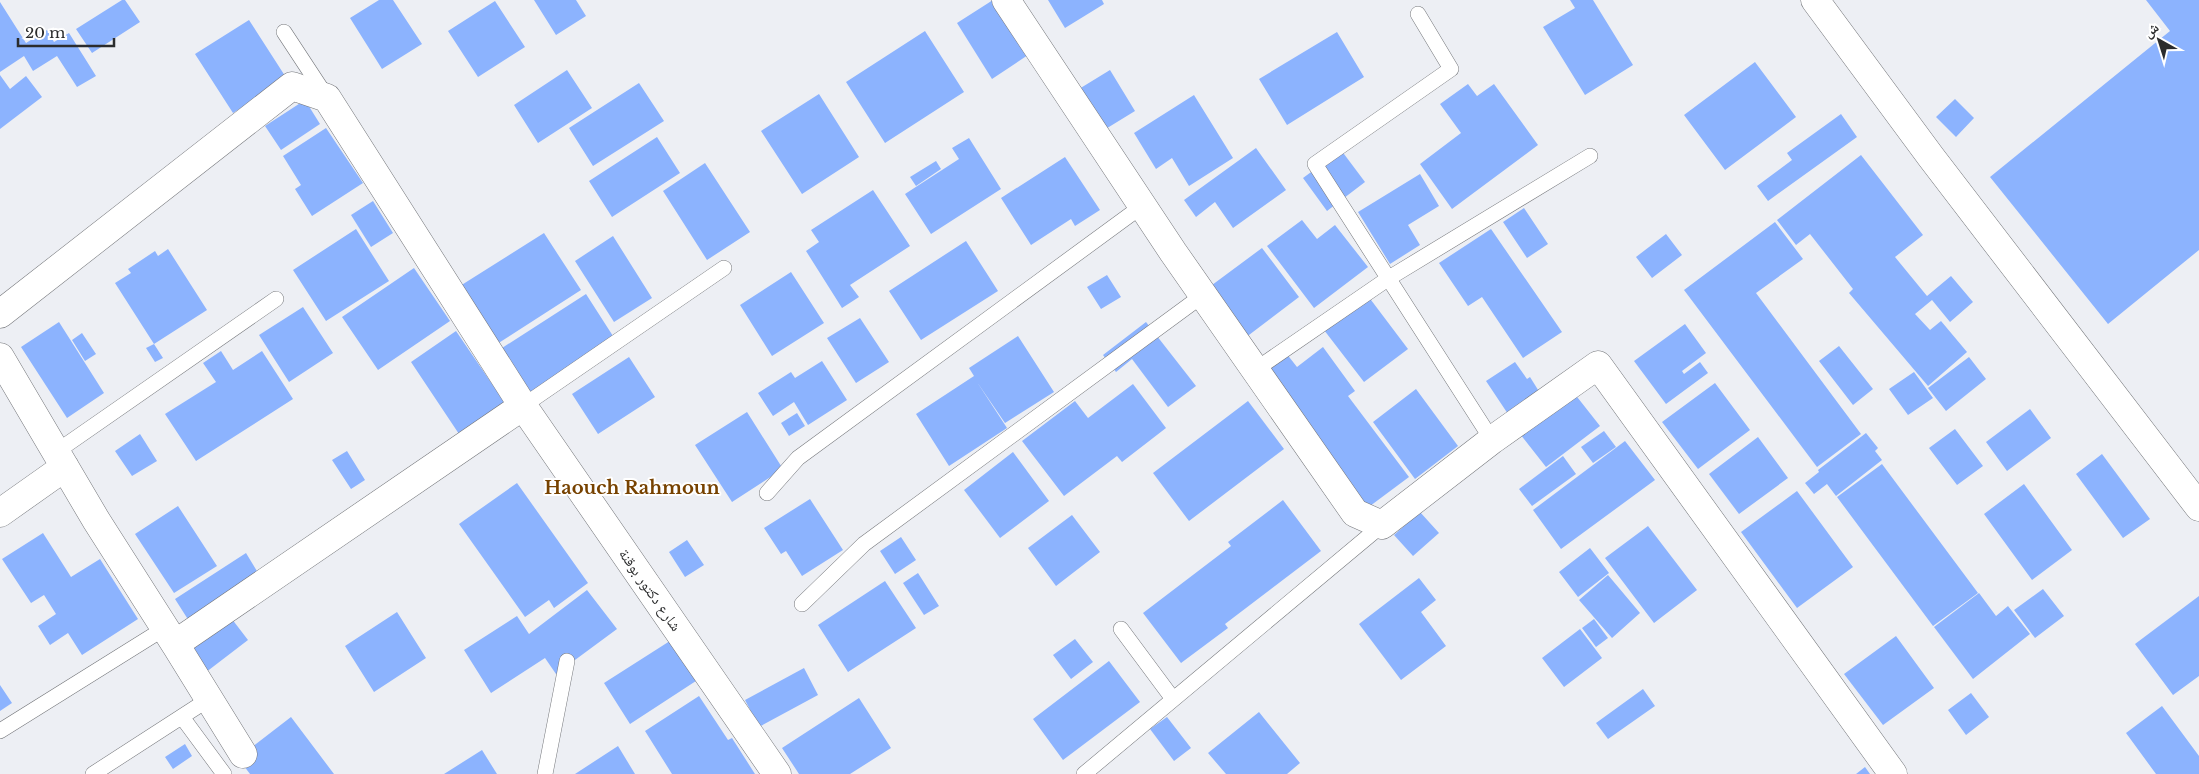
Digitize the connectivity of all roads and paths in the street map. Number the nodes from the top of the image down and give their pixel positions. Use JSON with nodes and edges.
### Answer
{"nodes":[{"id":1,"x":1006,"y":0,"type":"edge"},
{"id":2,"x":1814,"y":0,"type":"edge"},
{"id":3,"x":1418,"y":14,"type":"dead end"},
{"id":4,"x":284,"y":32,"type":"dead end"},
{"id":5,"x":327,"y":98,"type":"junction"},
{"id":6,"x":1590,"y":156,"type":"dead end"},
{"id":7,"x":1142,"y":206,"type":"junction"},
{"id":8,"x":724,"y":268,"type":"dead end"},
{"id":9,"x":1389,"y":278,"type":"junction"},
{"id":10,"x":1203,"y":295,"type":"junction"},
{"id":11,"x":276,"y":299,"type":"dead end"},
{"id":12,"x":0,"y":314,"type":"edge"},
{"id":13,"x":0,"y":357,"type":"edge"},
{"id":14,"x":1255,"y":370,"type":"junction"},
{"id":15,"x":523,"y":406,"type":"junction"},
{"id":16,"x":1492,"y":440,"type":"junction"},
{"id":17,"x":60,"y":460,"type":"junction"},
{"id":18,"x":767,"y":493,"type":"dead end"},
{"id":19,"x":2199,"y":507,"type":"edge"},
{"id":20,"x":0,"y":513,"type":"edge"},
{"id":21,"x":1382,"y":525,"type":"junction"},
{"id":22,"x":802,"y":604,"type":"dead end"},
{"id":23,"x":1121,"y":629,"type":"dead end"},
{"id":24,"x":170,"y":636,"type":"junction"},
{"id":25,"x":567,"y":660,"type":"dead end"},
{"id":26,"x":209,"y":699,"type":"junction"},
{"id":27,"x":1174,"y":699,"type":"junction"},
{"id":28,"x":182,"y":717,"type":"junction"},
{"id":29,"x":0,"y":731,"type":"edge"},
{"id":30,"x":243,"y":754,"type":"dead end"},
{"id":31,"x":93,"y":774,"type":"edge"},
{"id":32,"x":224,"y":774,"type":"edge"},
{"id":33,"x":545,"y":774,"type":"edge"},
{"id":34,"x":777,"y":774,"type":"edge"},
{"id":35,"x":1084,"y":774,"type":"edge"},
{"id":36,"x":1893,"y":774,"type":"edge"}],
"edges":[{"from":1,"to":7,"type":"street"},
{"from":2,"to":19,"type":"street"},
{"from":3,"to":9,"type":"lane"},
{"from":4,"to":5,"type":"lane"},
{"from":5,"to":12,"type":"street"},
{"from":5,"to":15,"type":"street","name":"شارع دكتور بوقنة"},
{"from":6,"to":9,"type":"lane"},
{"from":7,"to":10,"type":"street"},
{"from":7,"to":18,"type":"lane"},
{"from":8,"to":15,"type":"lane"},
{"from":9,"to":14,"type":"lane"},
{"from":9,"to":16,"type":"lane"},
{"from":10,"to":14,"type":"street"},
{"from":10,"to":22,"type":"lane"},
{"from":11,"to":17,"type":"lane"},
{"from":13,"to":17,"type":"street"},
{"from":14,"to":21,"type":"street"},
{"from":15,"to":24,"type":"street"},
{"from":15,"to":34,"type":"street","name":"شارع دكتور بوقنة"},
{"from":16,"to":21,"type":"street"},
{"from":16,"to":36,"type":"street"},
{"from":17,"to":20,"type":"street"},
{"from":17,"to":24,"type":"street"},
{"from":21,"to":27,"type":"lane"},
{"from":23,"to":27,"type":"lane"},
{"from":24,"to":26,"type":"street"},
{"from":24,"to":29,"type":"lane"},
{"from":25,"to":33,"type":"lane"},
{"from":26,"to":28,"type":"lane"},
{"from":26,"to":30,"type":"street"},
{"from":27,"to":35,"type":"lane"},
{"from":28,"to":31,"type":"lane"},
{"from":28,"to":32,"type":"lane"}]}
